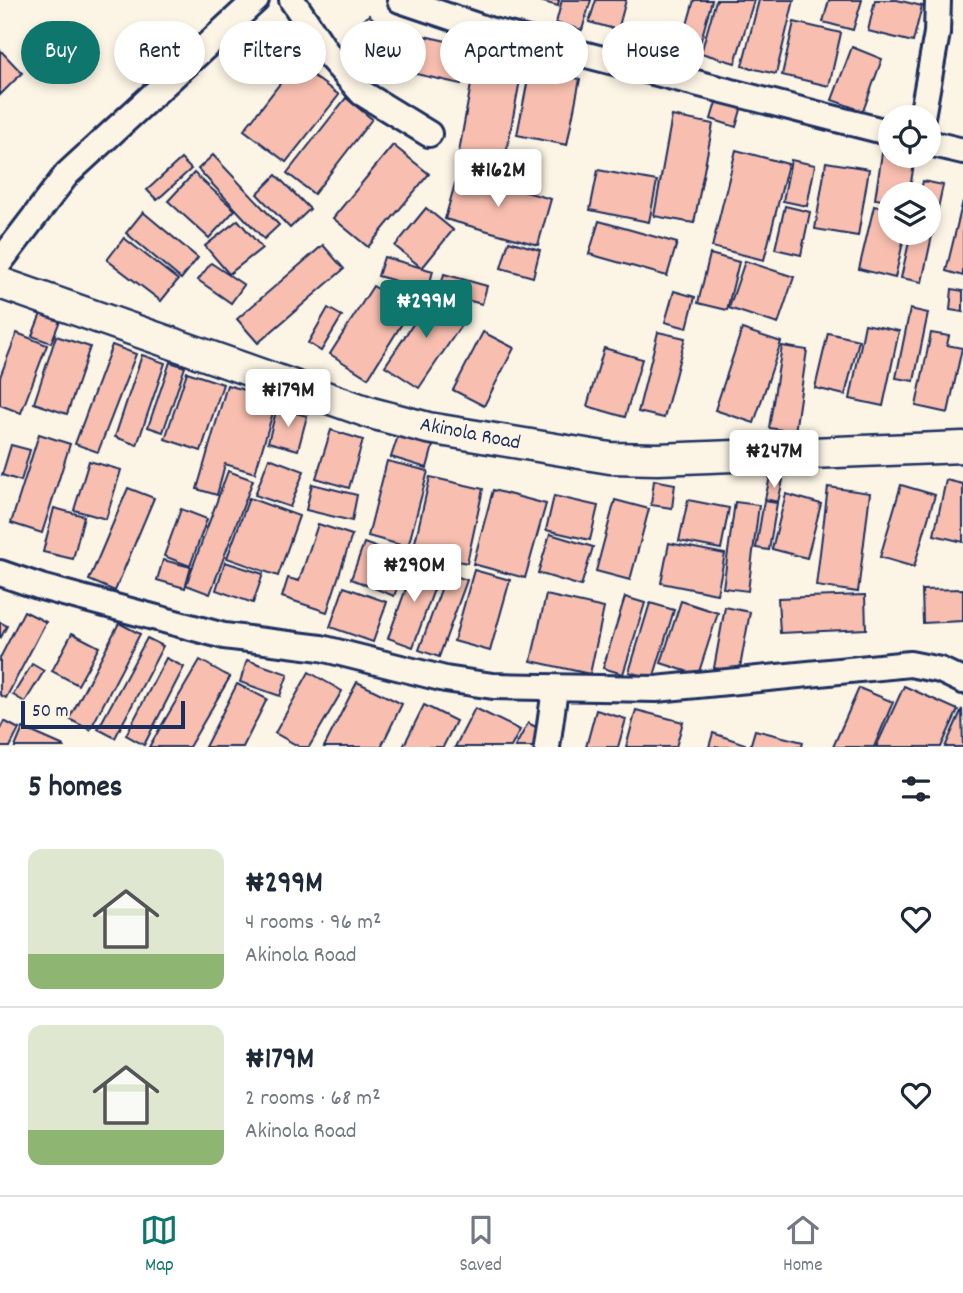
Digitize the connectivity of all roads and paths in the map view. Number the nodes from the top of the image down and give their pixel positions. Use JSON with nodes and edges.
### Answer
{"nodes":[{"id":1,"x":256,"y":0,"type":"edge"},
{"id":2,"x":292,"y":0,"type":"edge"},
{"id":3,"x":400,"y":0,"type":"edge"},
{"id":4,"x":938,"y":0,"type":"edge"},
{"id":5,"x":924,"y":105,"type":"edge"},
{"id":6,"x":878,"y":130,"type":"edge"},
{"id":7,"x":429,"y":134,"type":"dead end"},
{"id":8,"x":941,"y":145,"type":"edge"},
{"id":9,"x":963,"y":150,"type":"edge"},
{"id":10,"x":0,"y":262,"type":"edge"},
{"id":11,"x":0,"y":283,"type":"edge"},
{"id":12,"x":963,"y":447,"type":"edge"},
{"id":13,"x":0,"y":573,"type":"edge"},
{"id":14,"x":963,"y":681,"type":"edge"},
{"id":15,"x":555,"y":689,"type":"junction"},
{"id":16,"x":547,"y":747,"type":"edge"}],
"edges":[{"from":1,"to":10,"type":"street"},
{"from":2,"to":7,"type":"street"},
{"from":3,"to":6,"type":"street"},
{"from":4,"to":5,"type":"street"},
{"from":8,"to":9,"type":"street"},
{"from":11,"to":12,"type":"street","name":"Akinola Road"},
{"from":13,"to":15,"type":"street"},
{"from":14,"to":15,"type":"street"},
{"from":15,"to":16,"type":"street"}]}
